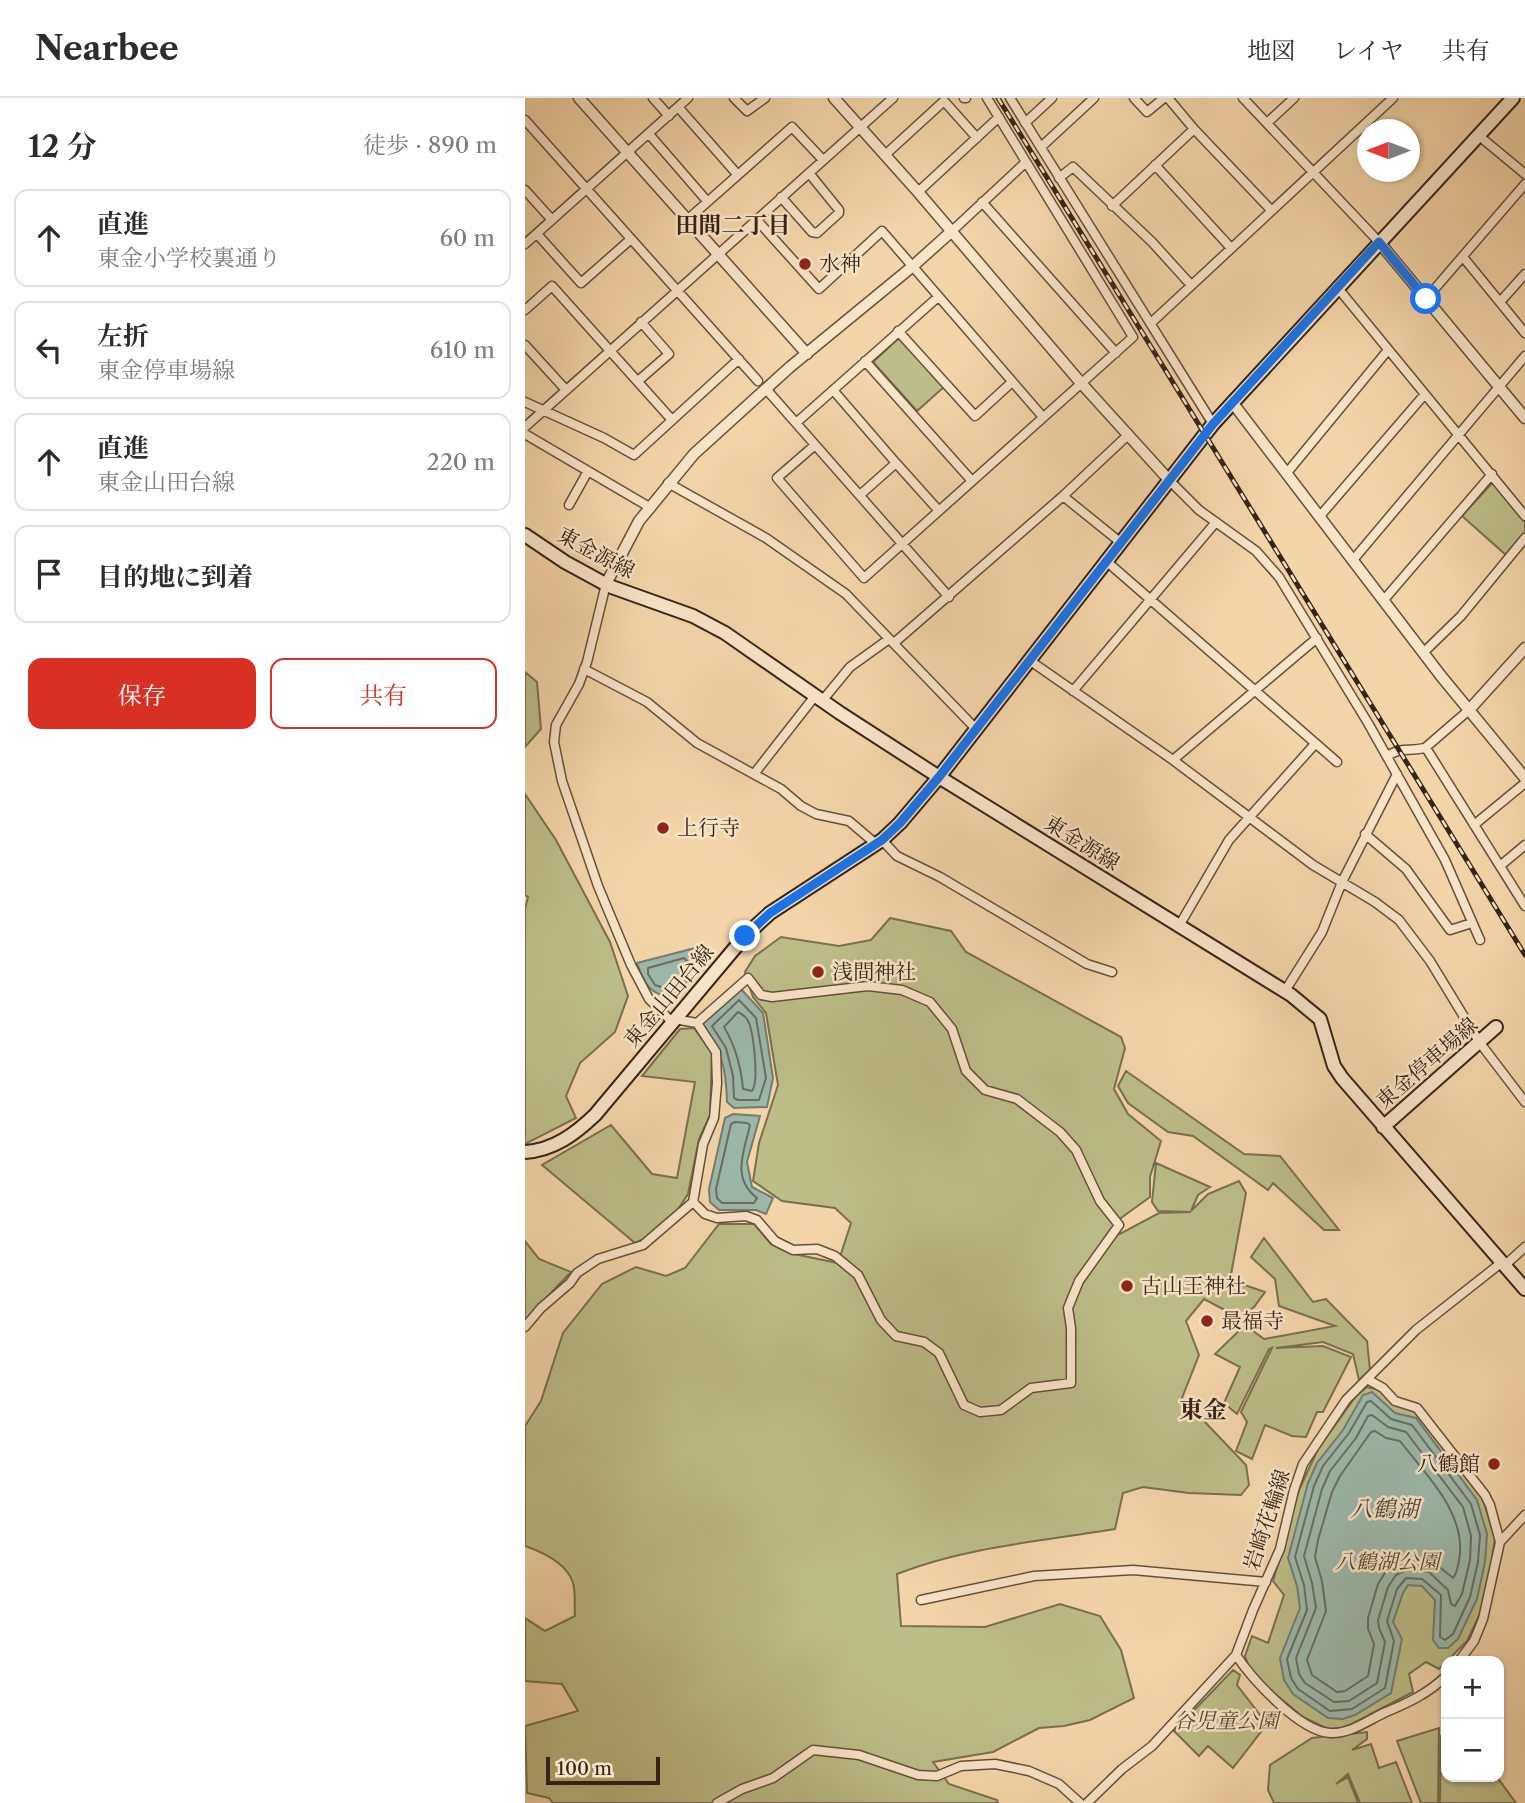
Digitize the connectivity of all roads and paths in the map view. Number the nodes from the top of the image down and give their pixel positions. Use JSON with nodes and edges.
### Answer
{"nodes":[{"id":1,"x":579,"y":98,"type":"edge"},
{"id":2,"x":653,"y":98,"type":"edge"},
{"id":3,"x":688,"y":98,"type":"edge"},
{"id":4,"x":734,"y":98,"type":"edge"},
{"id":5,"x":765,"y":98,"type":"edge"},
{"id":6,"x":834,"y":98,"type":"edge"},
{"id":7,"x":893,"y":98,"type":"edge"},
{"id":8,"x":987,"y":98,"type":"edge"},
{"id":9,"x":1010,"y":98,"type":"edge"},
{"id":10,"x":1052,"y":98,"type":"edge"},
{"id":11,"x":1094,"y":98,"type":"edge"},
{"id":12,"x":1134,"y":98,"type":"edge"},
{"id":13,"x":1166,"y":98,"type":"edge"},
{"id":14,"x":1243,"y":98,"type":"edge"},
{"id":15,"x":1294,"y":98,"type":"edge"},
{"id":16,"x":1393,"y":98,"type":"edge"},
{"id":17,"x":1513,"y":98,"type":"edge"},
{"id":18,"x":678,"y":107,"type":"junction"},
{"id":19,"x":669,"y":116,"type":"junction"},
{"id":20,"x":999,"y":117,"type":"junction"},
{"id":21,"x":525,"y":120,"type":"edge"},
{"id":22,"x":1025,"y":123,"type":"junction"},
{"id":23,"x":1267,"y":123,"type":"junction"},
{"id":24,"x":860,"y":128,"type":"junction"},
{"id":25,"x":1194,"y":129,"type":"junction"},
{"id":26,"x":649,"y":134,"type":"junction"},
{"id":27,"x":1478,"y":135,"type":"junction"},
{"id":28,"x":977,"y":138,"type":"junction"},
{"id":29,"x":1041,"y":148,"type":"junction"},
{"id":30,"x":628,"y":153,"type":"junction"},
{"id":31,"x":885,"y":155,"type":"junction"},
{"id":32,"x":823,"y":160,"type":"junction"},
{"id":33,"x":1026,"y":162,"type":"junction"},
{"id":34,"x":1155,"y":166,"type":"junction"},
{"id":35,"x":1312,"y":172,"type":"junction"},
{"id":36,"x":809,"y":173,"type":"junction"},
{"id":37,"x":737,"y":174,"type":"junction"},
{"id":38,"x":1525,"y":174,"type":"edge"},
{"id":39,"x":1059,"y":178,"type":"junction"},
{"id":40,"x":1525,"y":184,"type":"edge"},
{"id":41,"x":586,"y":189,"type":"junction"},
{"id":42,"x":525,"y":190,"type":"edge"},
{"id":43,"x":918,"y":192,"type":"junction"},
{"id":44,"x":781,"y":197,"type":"junction"},
{"id":45,"x":707,"y":201,"type":"junction"},
{"id":46,"x":982,"y":202,"type":"junction"},
{"id":47,"x":1112,"y":206,"type":"junction"},
{"id":48,"x":1271,"y":210,"type":"junction"},
{"id":49,"x":756,"y":219,"type":"junction"},
{"id":50,"x":552,"y":220,"type":"junction"},
{"id":51,"x":687,"y":220,"type":"junction"},
{"id":52,"x":951,"y":231,"type":"junction"},
{"id":53,"x":537,"y":234,"type":"junction"},
{"id":54,"x":631,"y":239,"type":"junction"},
{"id":55,"x":1379,"y":242,"type":"junction"},
{"id":56,"x":525,"y":244,"type":"edge"},
{"id":57,"x":1231,"y":248,"type":"junction"},
{"id":58,"x":717,"y":253,"type":"junction"},
{"id":59,"x":1463,"y":257,"type":"junction"},
{"id":60,"x":913,"y":266,"type":"junction"},
{"id":61,"x":1525,"y":274,"type":"edge"},
{"id":62,"x":1191,"y":285,"type":"junction"},
{"id":63,"x":1337,"y":287,"type":"junction"},
{"id":64,"x":677,"y":289,"type":"junction"},
{"id":65,"x":1432,"y":292,"type":"dead end"},
{"id":66,"x":525,"y":295,"type":"edge"},
{"id":67,"x":938,"y":297,"type":"junction"},
{"id":68,"x":1500,"y":302,"type":"junction"},
{"id":69,"x":533,"y":303,"type":"junction"},
{"id":70,"x":525,"y":310,"type":"edge"},
{"id":71,"x":641,"y":322,"type":"junction"},
{"id":72,"x":1151,"y":323,"type":"junction"},
{"id":73,"x":898,"y":331,"type":"junction"},
{"id":74,"x":1525,"y":332,"type":"edge"},
{"id":75,"x":525,"y":345,"type":"edge"},
{"id":76,"x":610,"y":349,"type":"junction"},
{"id":77,"x":1388,"y":349,"type":"junction"},
{"id":78,"x":1116,"y":353,"type":"junction"},
{"id":79,"x":807,"y":354,"type":"junction"},
{"id":80,"x":1525,"y":356,"type":"edge"},
{"id":81,"x":739,"y":359,"type":"junction"},
{"id":82,"x":865,"y":361,"type":"junction"},
{"id":83,"x":638,"y":381,"type":"junction"},
{"id":84,"x":1012,"y":382,"type":"junction"},
{"id":85,"x":1081,"y":383,"type":"junction"},
{"id":86,"x":762,"y":385,"type":"junction"},
{"id":87,"x":1500,"y":387,"type":"junction"},
{"id":88,"x":566,"y":390,"type":"junction"},
{"id":89,"x":833,"y":390,"type":"junction"},
{"id":90,"x":1425,"y":394,"type":"junction"},
{"id":91,"x":525,"y":402,"type":"edge"},
{"id":92,"x":1232,"y":402,"type":"junction"},
{"id":93,"x":543,"y":410,"type":"junction"},
{"id":94,"x":1043,"y":417,"type":"junction"},
{"id":95,"x":1525,"y":418,"type":"edge"},
{"id":96,"x":672,"y":420,"type":"junction"},
{"id":97,"x":796,"y":423,"type":"junction"},
{"id":98,"x":1213,"y":424,"type":"junction"},
{"id":99,"x":525,"y":427,"type":"edge"},
{"id":100,"x":525,"y":434,"type":"edge"},
{"id":101,"x":1457,"y":434,"type":"junction"},
{"id":102,"x":1128,"y":435,"type":"junction"},
{"id":103,"x":815,"y":444,"type":"junction"},
{"id":104,"x":896,"y":463,"type":"junction"},
{"id":105,"x":588,"y":471,"type":"junction"},
{"id":106,"x":1286,"y":474,"type":"junction"},
{"id":107,"x":1492,"y":474,"type":"junction"},
{"id":108,"x":1169,"y":480,"type":"junction"},
{"id":109,"x":972,"y":481,"type":"junction"},
{"id":110,"x":668,"y":483,"type":"junction"},
{"id":111,"x":860,"y":495,"type":"junction"},
{"id":112,"x":1063,"y":496,"type":"junction"},
{"id":113,"x":569,"y":505,"type":"dead end"},
{"id":114,"x":651,"y":508,"type":"junction"},
{"id":115,"x":939,"y":511,"type":"junction"},
{"id":116,"x":1319,"y":516,"type":"junction"},
{"id":117,"x":1525,"y":516,"type":"edge"},
{"id":118,"x":1216,"y":522,"type":"junction"},
{"id":119,"x":525,"y":535,"type":"edge"},
{"id":120,"x":1525,"y":538,"type":"edge"},
{"id":121,"x":1120,"y":542,"type":"junction"},
{"id":122,"x":903,"y":544,"type":"junction"},
{"id":123,"x":1105,"y":560,"type":"junction"},
{"id":124,"x":1353,"y":560,"type":"junction"},
{"id":125,"x":606,"y":584,"type":"junction"},
{"id":126,"x":949,"y":597,"type":"junction"},
{"id":127,"x":1150,"y":600,"type":"junction"},
{"id":128,"x":1383,"y":601,"type":"junction"},
{"id":129,"x":1317,"y":638,"type":"junction"},
{"id":130,"x":891,"y":641,"type":"junction"},
{"id":131,"x":1525,"y":649,"type":"edge"},
{"id":132,"x":1423,"y":653,"type":"junction"},
{"id":133,"x":1029,"y":660,"type":"junction"},
{"id":134,"x":585,"y":669,"type":"junction"},
{"id":135,"x":1256,"y":690,"type":"junction"},
{"id":136,"x":1073,"y":691,"type":"junction"},
{"id":137,"x":819,"y":699,"type":"junction"},
{"id":138,"x":1469,"y":710,"type":"junction"},
{"id":139,"x":976,"y":729,"type":"junction"},
{"id":140,"x":1315,"y":744,"type":"junction"},
{"id":141,"x":1426,"y":748,"type":"junction"},
{"id":142,"x":1387,"y":756,"type":"junction"},
{"id":143,"x":1173,"y":760,"type":"junction"},
{"id":144,"x":1336,"y":762,"type":"dead end"},
{"id":145,"x":754,"y":774,"type":"junction"},
{"id":146,"x":1397,"y":774,"type":"junction"},
{"id":147,"x":939,"y":777,"type":"junction"},
{"id":148,"x":1525,"y":781,"type":"edge"},
{"id":149,"x":1248,"y":817,"type":"junction"},
{"id":150,"x":1474,"y":825,"type":"junction"},
{"id":151,"x":1365,"y":834,"type":"junction"},
{"id":152,"x":879,"y":842,"type":"junction"},
{"id":153,"x":1525,"y":845,"type":"edge"},
{"id":154,"x":1500,"y":866,"type":"junction"},
{"id":155,"x":1342,"y":882,"type":"junction"},
{"id":156,"x":1525,"y":906,"type":"edge"},
{"id":157,"x":1472,"y":923,"type":"junction"},
{"id":158,"x":1179,"y":926,"type":"junction"},
{"id":159,"x":1480,"y":940,"type":"dead end"},
{"id":160,"x":1112,"y":972,"type":"dead end"},
{"id":161,"x":1285,"y":991,"type":"junction"},
{"id":162,"x":673,"y":1020,"type":"junction"},
{"id":163,"x":697,"y":1023,"type":"junction"},
{"id":164,"x":1496,"y":1027,"type":"dead end"},
{"id":165,"x":1480,"y":1043,"type":"junction"},
{"id":166,"x":1525,"y":1102,"type":"edge"},
{"id":167,"x":1383,"y":1127,"type":"junction"},
{"id":168,"x":525,"y":1152,"type":"edge"},
{"id":169,"x":694,"y":1202,"type":"junction"},
{"id":170,"x":1525,"y":1247,"type":"edge"},
{"id":171,"x":1503,"y":1264,"type":"junction"},
{"id":172,"x":1525,"y":1289,"type":"edge"},
{"id":173,"x":525,"y":1327,"type":"edge"},
{"id":174,"x":1367,"y":1379,"type":"junction"},
{"id":175,"x":1525,"y":1515,"type":"edge"},
{"id":176,"x":1500,"y":1542,"type":"junction"},
{"id":177,"x":1266,"y":1582,"type":"junction"},
{"id":178,"x":921,"y":1600,"type":"dead end"},
{"id":179,"x":1236,"y":1655,"type":"junction"},
{"id":180,"x":1463,"y":1656,"type":"edge"},
{"id":181,"x":1441,"y":1680,"type":"edge"},
{"id":182,"x":717,"y":1803,"type":"edge"},
{"id":183,"x":1080,"y":1803,"type":"edge"},
{"id":184,"x":1087,"y":1803,"type":"edge"}],
"edges":[{"from":1,"to":30,"type":"street"},
{"from":2,"to":19,"type":"street"},
{"from":3,"to":18,"type":"street"},
{"from":4,"to":5,"type":"street"},
{"from":6,"to":24,"type":"street"},
{"from":7,"to":24,"type":"street"},
{"from":8,"to":20,"type":"street"},
{"from":9,"to":22,"type":"street"},
{"from":10,"to":22,"type":"street"},
{"from":11,"to":29,"type":"street"},
{"from":12,"to":13,"type":"street"},
{"from":13,"to":25,"type":"street"},
{"from":14,"to":23,"type":"street"},
{"from":15,"to":23,"type":"street"},
{"from":16,"to":35,"type":"street"},
{"from":17,"to":27,"type":"main road"},
{"from":18,"to":19,"type":"street"},
{"from":18,"to":37,"type":"street"},
{"from":19,"to":26,"type":"street"},
{"from":20,"to":28,"type":"street"},
{"from":20,"to":33,"type":"street"},
{"from":21,"to":41,"type":"street"},
{"from":22,"to":29,"type":"street"},
{"from":23,"to":35,"type":"street"},
{"from":24,"to":31,"type":"street"},
{"from":24,"to":32,"type":"street"},
{"from":25,"to":34,"type":"street"},
{"from":25,"to":48,"type":"street"},
{"from":26,"to":30,"type":"street"},
{"from":26,"to":45,"type":"street"},
{"from":27,"to":38,"type":"street"},
{"from":27,"to":55,"type":"main road"},
{"from":28,"to":31,"type":"street"},
{"from":28,"to":43,"type":"street"},
{"from":29,"to":39,"type":"street"},
{"from":30,"to":41,"type":"street"},
{"from":30,"to":51,"type":"street"},
{"from":31,"to":43,"type":"street"},
{"from":32,"to":36,"type":"street"},
{"from":32,"to":37,"type":"street"},
{"from":33,"to":46,"type":"street"},
{"from":33,"to":78,"type":"street"},
{"from":34,"to":47,"type":"street"},
{"from":34,"to":57,"type":"street"},
{"from":35,"to":48,"type":"street"},
{"from":35,"to":55,"type":"street"},
{"from":36,"to":44,"type":"street"},
{"from":36,"to":44,"type":"street"},
{"from":37,"to":45,"type":"street"},
{"from":39,"to":47,"type":"street"},
{"from":39,"to":72,"type":"street"},
{"from":40,"to":59,"type":"street"},
{"from":41,"to":50,"type":"street"},
{"from":41,"to":54,"type":"street"},
{"from":42,"to":50,"type":"street"},
{"from":43,"to":52,"type":"street"},
{"from":44,"to":49,"type":"street"},
{"from":45,"to":51,"type":"street"},
{"from":46,"to":52,"type":"street"},
{"from":46,"to":78,"type":"street"},
{"from":47,"to":62,"type":"street"},
{"from":48,"to":57,"type":"street"},
{"from":49,"to":58,"type":"street"},
{"from":49,"to":60,"type":"street"},
{"from":50,"to":53,"type":"street"},
{"from":51,"to":58,"type":"street"},
{"from":52,"to":60,"type":"street"},
{"from":52,"to":85,"type":"street"},
{"from":53,"to":54,"type":"street"},
{"from":53,"to":56,"type":"street"},
{"from":54,"to":64,"type":"street"},
{"from":55,"to":63,"type":"main road"},
{"from":55,"to":87,"type":"street"},
{"from":57,"to":62,"type":"street"},
{"from":58,"to":64,"type":"street"},
{"from":58,"to":79,"type":"street"},
{"from":59,"to":65,"type":"street"},
{"from":59,"to":68,"type":"street"},
{"from":60,"to":67,"type":"street"},
{"from":60,"to":79,"type":"street"},
{"from":61,"to":68,"type":"street"},
{"from":62,"to":72,"type":"street"},
{"from":63,"to":77,"type":"street"},
{"from":63,"to":92,"type":"main road"},
{"from":64,"to":71,"type":"street"},
{"from":64,"to":81,"type":"street"},
{"from":66,"to":69,"type":"street"},
{"from":67,"to":73,"type":"street"},
{"from":67,"to":84,"type":"street"},
{"from":68,"to":74,"type":"street"},
{"from":69,"to":70,"type":"street"},
{"from":69,"to":76,"type":"street"},
{"from":71,"to":76,"type":"street"},
{"from":71,"to":83,"type":"street"},
{"from":72,"to":98,"type":"street"},
{"from":73,"to":82,"type":"street"},
{"from":73,"to":84,"type":"street"},
{"from":75,"to":88,"type":"street"},
{"from":76,"to":83,"type":"street"},
{"from":76,"to":88,"type":"street"},
{"from":77,"to":90,"type":"street"},
{"from":77,"to":106,"type":"street"},
{"from":78,"to":85,"type":"street"},
{"from":79,"to":86,"type":"street"},
{"from":80,"to":87,"type":"street"},
{"from":81,"to":86,"type":"street"},
{"from":81,"to":96,"type":"street"},
{"from":82,"to":89,"type":"street"},
{"from":82,"to":109,"type":"street"},
{"from":83,"to":96,"type":"street"},
{"from":84,"to":94,"type":"street"},
{"from":85,"to":94,"type":"street"},
{"from":85,"to":102,"type":"street"},
{"from":86,"to":97,"type":"street"},
{"from":86,"to":110,"type":"street"},
{"from":87,"to":95,"type":"street"},
{"from":87,"to":101,"type":"street"},
{"from":88,"to":93,"type":"street"},
{"from":89,"to":97,"type":"street"},
{"from":89,"to":104,"type":"street"},
{"from":90,"to":101,"type":"street"},
{"from":90,"to":116,"type":"street"},
{"from":91,"to":93,"type":"street"},
{"from":92,"to":98,"type":"main road"},
{"from":92,"to":106,"type":"street"},
{"from":93,"to":96,"type":"street"},
{"from":93,"to":99,"type":"street"},
{"from":94,"to":109,"type":"street"},
{"from":97,"to":103,"type":"street"},
{"from":98,"to":108,"type":"main road"},
{"from":100,"to":105,"type":"street"},
{"from":101,"to":107,"type":"street"},
{"from":101,"to":124,"type":"street"},
{"from":102,"to":108,"type":"street"},
{"from":102,"to":112,"type":"street"},
{"from":103,"to":111,"type":"street"},
{"from":103,"to":122,"type":"street"},
{"from":104,"to":111,"type":"street"},
{"from":104,"to":115,"type":"street"},
{"from":105,"to":113,"type":"street"},
{"from":105,"to":114,"type":"street"},
{"from":106,"to":116,"type":"street"},
{"from":107,"to":117,"type":"street"},
{"from":107,"to":128,"type":"street"},
{"from":108,"to":118,"type":"street"},
{"from":108,"to":121,"type":"main road"},
{"from":109,"to":115,"type":"street"},
{"from":110,"to":114,"type":"street"},
{"from":110,"to":130,"type":"street"},
{"from":111,"to":122,"type":"street"},
{"from":112,"to":121,"type":"street"},
{"from":112,"to":126,"type":"street"},
{"from":114,"to":125,"type":"street"},
{"from":115,"to":122,"type":"street"},
{"from":116,"to":124,"type":"street"},
{"from":118,"to":127,"type":"street"},
{"from":118,"to":129,"type":"street"},
{"from":119,"to":125,"type":"main road","name":"東金源線"},
{"from":120,"to":132,"type":"street"},
{"from":121,"to":123,"type":"main road"},
{"from":122,"to":126,"type":"street"},
{"from":123,"to":127,"type":"street"},
{"from":123,"to":133,"type":"main road"},
{"from":124,"to":128,"type":"street"},
{"from":125,"to":134,"type":"street"},
{"from":125,"to":137,"type":"main road","name":"東金源線"},
{"from":126,"to":130,"type":"street"},
{"from":127,"to":135,"type":"street"},
{"from":127,"to":136,"type":"street"},
{"from":128,"to":132,"type":"street"},
{"from":129,"to":135,"type":"street"},
{"from":129,"to":142,"type":"street"},
{"from":130,"to":137,"type":"street"},
{"from":130,"to":139,"type":"street"},
{"from":131,"to":138,"type":"street"},
{"from":132,"to":138,"type":"street"},
{"from":133,"to":136,"type":"street"},
{"from":133,"to":139,"type":"main road"},
{"from":134,"to":145,"type":"street"},
{"from":134,"to":162,"type":"street"},
{"from":135,"to":140,"type":"street"},
{"from":135,"to":143,"type":"street"},
{"from":136,"to":143,"type":"street"},
{"from":137,"to":145,"type":"street"},
{"from":137,"to":147,"type":"main road","name":"東金源線"},
{"from":138,"to":141,"type":"street"},
{"from":138,"to":148,"type":"street"},
{"from":139,"to":147,"type":"main road"},
{"from":140,"to":144,"type":"street"},
{"from":140,"to":149,"type":"street"},
{"from":141,"to":142,"type":"street"},
{"from":141,"to":150,"type":"street"},
{"from":142,"to":146,"type":"street"},
{"from":143,"to":149,"type":"street"},
{"from":145,"to":152,"type":"street"},
{"from":146,"to":151,"type":"street"},
{"from":146,"to":157,"type":"street"},
{"from":147,"to":152,"type":"main road","name":"東金山田台線"},
{"from":147,"to":158,"type":"main road","name":"東金源線"},
{"from":148,"to":150,"type":"street"},
{"from":149,"to":155,"type":"street"},
{"from":149,"to":158,"type":"street"},
{"from":150,"to":154,"type":"street"},
{"from":151,"to":155,"type":"street"},
{"from":151,"to":157,"type":"street"},
{"from":152,"to":160,"type":"street"},
{"from":152,"to":162,"type":"main road","name":"東金山田台線"},
{"from":153,"to":154,"type":"street"},
{"from":154,"to":156,"type":"street"},
{"from":155,"to":161,"type":"street"},
{"from":155,"to":165,"type":"street"},
{"from":157,"to":159,"type":"street"},
{"from":158,"to":161,"type":"main road","name":"東金源線"},
{"from":161,"to":167,"type":"main road","name":"東金源線"},
{"from":162,"to":163,"type":"street"},
{"from":162,"to":168,"type":"main road","name":"東金山田台線"},
{"from":163,"to":169,"type":"street"},
{"from":163,"to":169,"type":"street"},
{"from":164,"to":165,"type":"main road","name":"東金停車場線"},
{"from":165,"to":166,"type":"street"},
{"from":165,"to":167,"type":"main road","name":"東金停車場線"},
{"from":167,"to":171,"type":"main road","name":"東金源線"},
{"from":169,"to":173,"type":"street"},
{"from":170,"to":171,"type":"street","name":"岩崎花輪線"},
{"from":171,"to":172,"type":"main road","name":"東金源線"},
{"from":171,"to":174,"type":"street","name":"岩崎花輪線"},
{"from":174,"to":176,"type":"street"},
{"from":174,"to":177,"type":"street","name":"岩崎花輪線"},
{"from":175,"to":176,"type":"street"},
{"from":176,"to":180,"type":"street"},
{"from":177,"to":178,"type":"street"},
{"from":177,"to":179,"type":"street","name":"岩崎花輪線"},
{"from":179,"to":181,"type":"street"},
{"from":179,"to":184,"type":"street","name":"岩崎花輪線"},
{"from":182,"to":183,"type":"street"}]}
